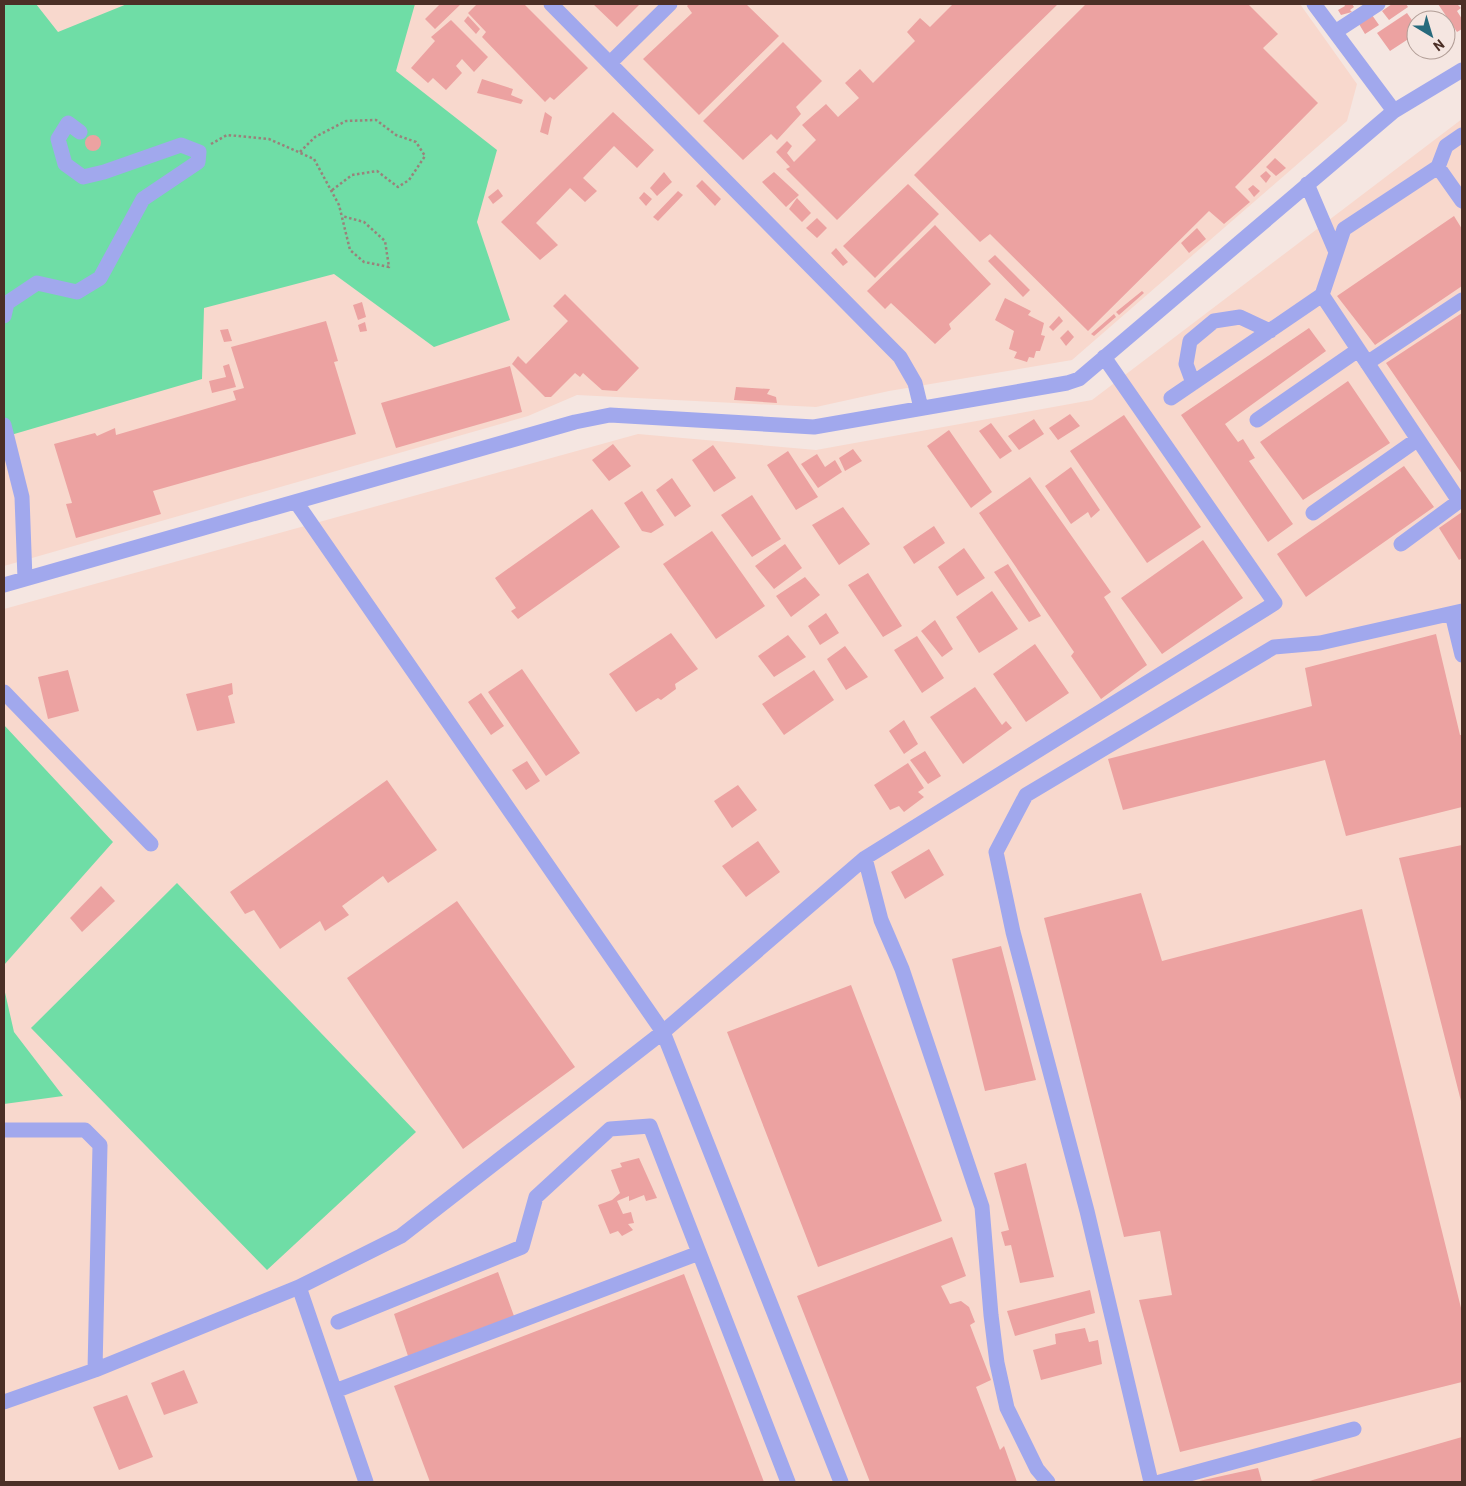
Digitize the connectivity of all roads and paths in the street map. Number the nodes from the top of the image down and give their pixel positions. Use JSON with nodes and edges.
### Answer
{"nodes":[{"id":1,"x":552,"y":4,"type":"edge"},
{"id":2,"x":670,"y":4,"type":"edge"},
{"id":3,"x":1314,"y":4,"type":"edge"},
{"id":4,"x":1378,"y":4,"type":"edge"},
{"id":5,"x":1335,"y":32,"type":"junction"},
{"id":6,"x":610,"y":63,"type":"junction"},
{"id":7,"x":1462,"y":70,"type":"edge"},
{"id":8,"x":1394,"y":111,"type":"junction"},
{"id":9,"x":80,"y":132,"type":"dead end"},
{"id":10,"x":1462,"y":135,"type":"edge"},
{"id":11,"x":199,"y":152,"type":"junction"},
{"id":12,"x":300,"y":152,"type":"junction"},
{"id":13,"x":1438,"y":166,"type":"junction"},
{"id":14,"x":1307,"y":184,"type":"junction"},
{"id":15,"x":331,"y":190,"type":"junction"},
{"id":16,"x":1462,"y":201,"type":"edge"},
{"id":17,"x":342,"y":216,"type":"junction"},
{"id":18,"x":1336,"y":252,"type":"junction"},
{"id":19,"x":1322,"y":296,"type":"junction"},
{"id":20,"x":1462,"y":300,"type":"edge"},
{"id":21,"x":4,"y":316,"type":"edge"},
{"id":22,"x":1270,"y":331,"type":"junction"},
{"id":23,"x":1358,"y":350,"type":"junction"},
{"id":24,"x":1104,"y":357,"type":"junction"},
{"id":25,"x":1367,"y":362,"type":"junction"},
{"id":26,"x":1194,"y":383,"type":"junction"},
{"id":27,"x":1171,"y":398,"type":"dead end"},
{"id":28,"x":921,"y":408,"type":"junction"},
{"id":29,"x":1257,"y":420,"type":"dead end"},
{"id":30,"x":4,"y":425,"type":"edge"},
{"id":31,"x":1418,"y":439,"type":"junction"},
{"id":32,"x":1461,"y":500,"type":"edge"},
{"id":33,"x":296,"y":502,"type":"junction"},
{"id":34,"x":1313,"y":513,"type":"dead end"},
{"id":35,"x":1401,"y":544,"type":"dead end"},
{"id":36,"x":25,"y":579,"type":"junction"},
{"id":37,"x":4,"y":584,"type":"edge"},
{"id":38,"x":1457,"y":612,"type":"edge"},
{"id":39,"x":1462,"y":656,"type":"edge"},
{"id":40,"x":4,"y":692,"type":"edge"},
{"id":41,"x":151,"y":844,"type":"dead end"},
{"id":42,"x":865,"y":858,"type":"junction"},
{"id":43,"x":663,"y":1032,"type":"junction"},
{"id":44,"x":4,"y":1130,"type":"edge"},
{"id":45,"x":699,"y":1253,"type":"junction"},
{"id":46,"x":299,"y":1287,"type":"junction"},
{"id":47,"x":338,"y":1322,"type":"dead end"},
{"id":48,"x":94,"y":1370,"type":"junction"},
{"id":49,"x":335,"y":1391,"type":"junction"},
{"id":50,"x":4,"y":1402,"type":"edge"},
{"id":51,"x":1354,"y":1429,"type":"dead end"},
{"id":52,"x":366,"y":1482,"type":"edge"},
{"id":53,"x":788,"y":1482,"type":"edge"},
{"id":54,"x":840,"y":1482,"type":"edge"},
{"id":55,"x":1048,"y":1482,"type":"edge"},
{"id":56,"x":1151,"y":1482,"type":"edge"},
{"id":57,"x":1160,"y":1482,"type":"edge"}],
"edges":[{"from":1,"to":6,"type":"street"},
{"from":2,"to":6,"type":"street"},
{"from":3,"to":5,"type":"street"},
{"from":4,"to":5,"type":"street"},
{"from":5,"to":8,"type":"street"},
{"from":6,"to":28,"type":"street"},
{"from":7,"to":8,"type":"street"},
{"from":8,"to":14,"type":"street"},
{"from":9,"to":11,"type":"street"},
{"from":10,"to":13,"type":"street"},
{"from":11,"to":12,"type":"path"},
{"from":11,"to":21,"type":"street"},
{"from":12,"to":15,"type":"path"},
{"from":12,"to":15,"type":"path"},
{"from":13,"to":16,"type":"street"},
{"from":13,"to":18,"type":"street"},
{"from":14,"to":18,"type":"street"},
{"from":14,"to":24,"type":"street"},
{"from":15,"to":17,"type":"path"},
{"from":17,"to":17,"type":"path"},
{"from":18,"to":19,"type":"street"},
{"from":19,"to":22,"type":"street"},
{"from":19,"to":23,"type":"street"},
{"from":20,"to":25,"type":"street"},
{"from":22,"to":26,"type":"street"},
{"from":22,"to":26,"type":"street"},
{"from":23,"to":25,"type":"street"},
{"from":23,"to":29,"type":"street"},
{"from":24,"to":28,"type":"street"},
{"from":24,"to":42,"type":"street"},
{"from":25,"to":31,"type":"street"},
{"from":26,"to":27,"type":"street"},
{"from":28,"to":33,"type":"street"},
{"from":30,"to":36,"type":"street"},
{"from":31,"to":32,"type":"street"},
{"from":31,"to":34,"type":"street"},
{"from":32,"to":35,"type":"street"},
{"from":33,"to":36,"type":"street"},
{"from":33,"to":43,"type":"street"},
{"from":36,"to":37,"type":"street"},
{"from":38,"to":39,"type":"street"},
{"from":38,"to":56,"type":"street"},
{"from":40,"to":41,"type":"street"},
{"from":42,"to":43,"type":"street"},
{"from":42,"to":55,"type":"street"},
{"from":43,"to":46,"type":"street"},
{"from":43,"to":54,"type":"street"},
{"from":44,"to":48,"type":"street"},
{"from":45,"to":47,"type":"street"},
{"from":45,"to":49,"type":"street"},
{"from":45,"to":53,"type":"street"},
{"from":46,"to":48,"type":"street"},
{"from":46,"to":49,"type":"street"},
{"from":48,"to":50,"type":"street"},
{"from":49,"to":52,"type":"street"},
{"from":51,"to":57,"type":"street"}]}
